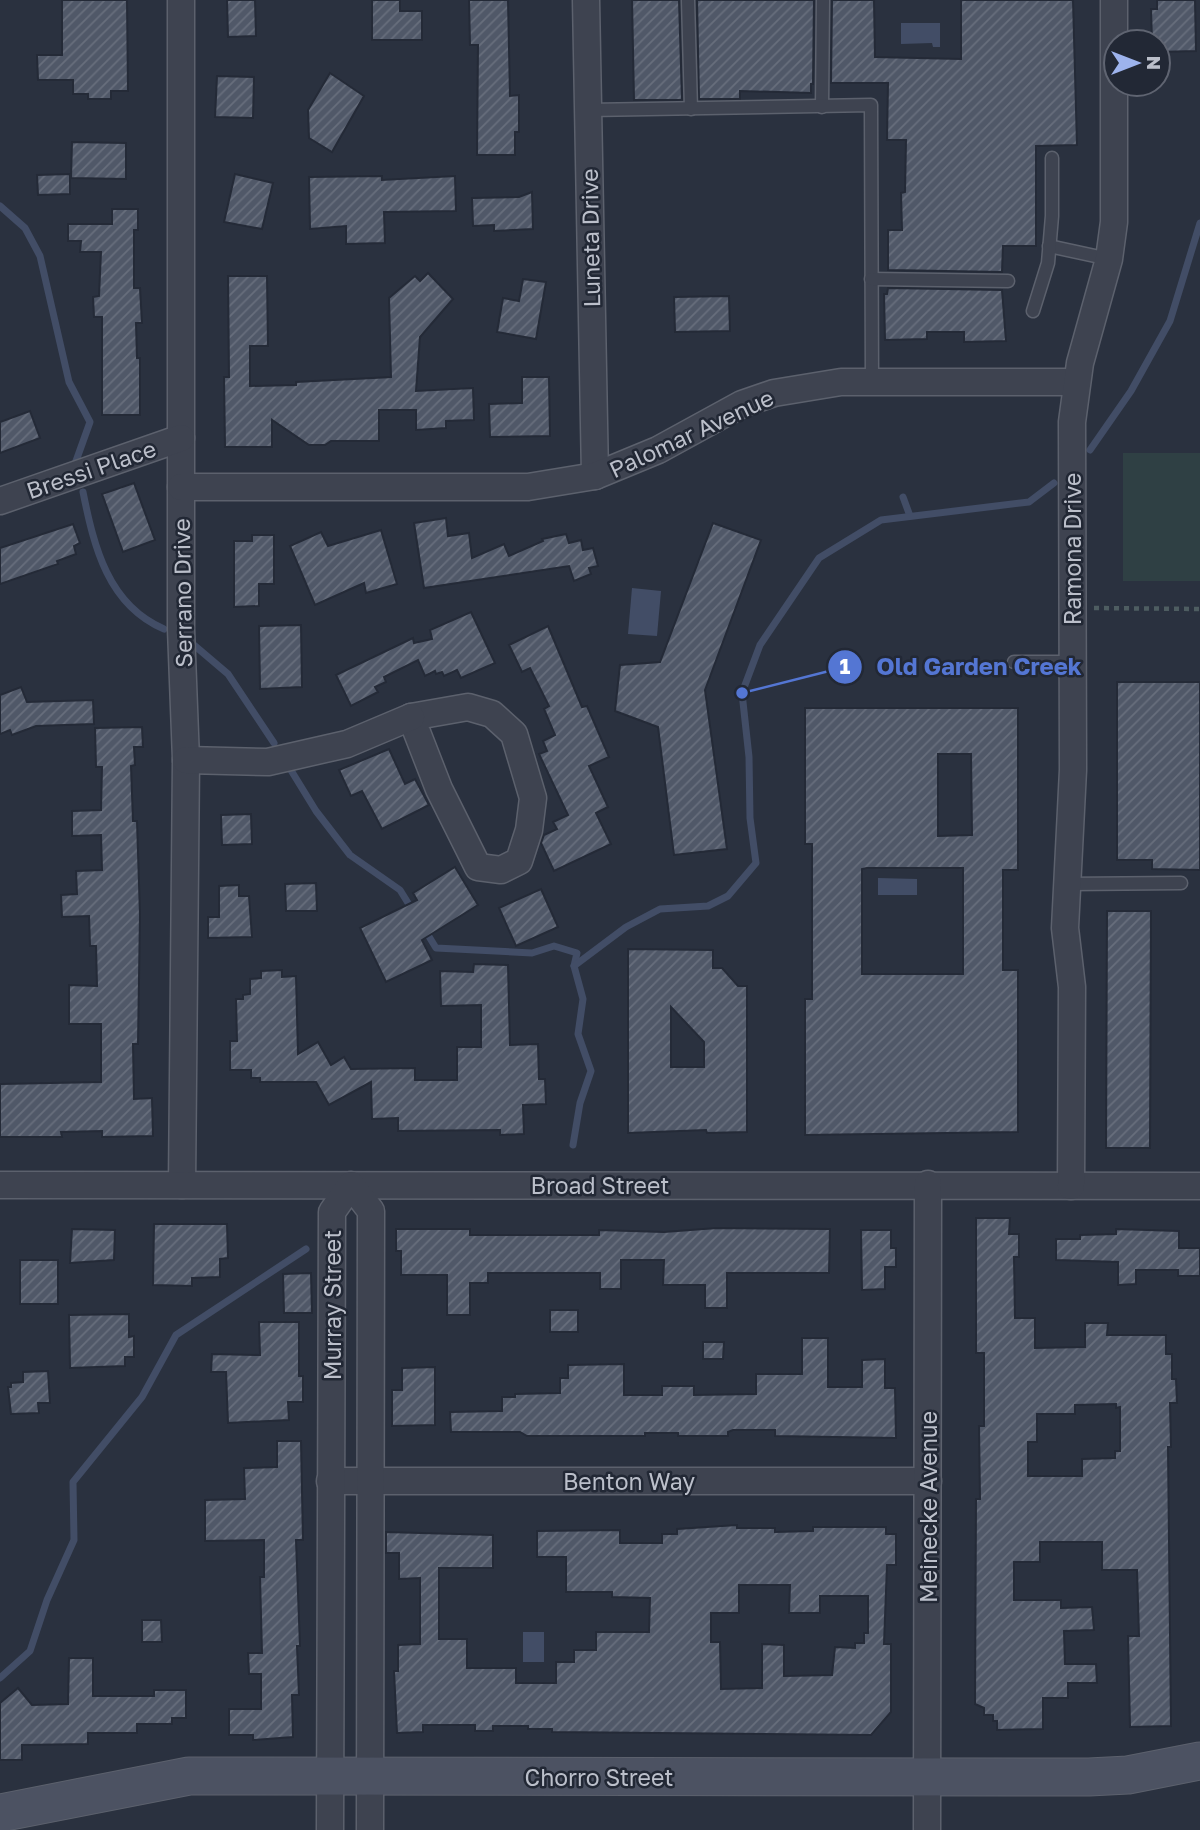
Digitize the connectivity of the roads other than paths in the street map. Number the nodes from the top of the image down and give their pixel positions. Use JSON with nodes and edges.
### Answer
{"nodes":[{"id":1,"x":181,"y":0,"type":"edge"},
{"id":2,"x":586,"y":0,"type":"edge"},
{"id":3,"x":688,"y":0,"type":"edge"},
{"id":4,"x":823,"y":0,"type":"edge"},
{"id":5,"x":1114,"y":0,"type":"edge"},
{"id":6,"x":822,"y":107,"type":"junction"},
{"id":7,"x":691,"y":109,"type":"junction"},
{"id":8,"x":589,"y":110,"type":"junction"},
{"id":9,"x":1052,"y":158,"type":"dead end"},
{"id":10,"x":1049,"y":246,"type":"junction"},
{"id":11,"x":1109,"y":258,"type":"junction"},
{"id":12,"x":871,"y":279,"type":"junction"},
{"id":13,"x":1008,"y":281,"type":"dead end"},
{"id":14,"x":1033,"y":312,"type":"dead end"},
{"id":15,"x":872,"y":382,"type":"junction"},
{"id":16,"x":1076,"y":382,"type":"junction"},
{"id":17,"x":181,"y":438,"type":"junction"},
{"id":18,"x":595,"y":476,"type":"junction"},
{"id":19,"x":181,"y":487,"type":"junction"},
{"id":20,"x":0,"y":500,"type":"edge"},
{"id":21,"x":1014,"y":662,"type":"dead end"},
{"id":22,"x":1072,"y":662,"type":"junction"},
{"id":23,"x":411,"y":717,"type":"junction"},
{"id":24,"x":186,"y":760,"type":"junction"},
{"id":25,"x":1181,"y":883,"type":"dead end"},
{"id":26,"x":1068,"y":884,"type":"junction"},
{"id":27,"x":929,"y":1184,"type":"junction"},
{"id":28,"x":0,"y":1185,"type":"edge"},
{"id":29,"x":182,"y":1185,"type":"junction"},
{"id":30,"x":351,"y":1185,"type":"junction"},
{"id":31,"x":1070,"y":1186,"type":"junction"},
{"id":32,"x":1200,"y":1186,"type":"edge"},
{"id":33,"x":331,"y":1481,"type":"junction"},
{"id":34,"x":370,"y":1481,"type":"junction"},
{"id":35,"x":928,"y":1481,"type":"junction"},
{"id":36,"x":1200,"y":1761,"type":"edge"},
{"id":37,"x":330,"y":1777,"type":"junction"},
{"id":38,"x":370,"y":1777,"type":"junction"},
{"id":39,"x":927,"y":1777,"type":"junction"},
{"id":40,"x":12,"y":1818,"type":"edge"},
{"id":41,"x":330,"y":1830,"type":"edge"},
{"id":42,"x":370,"y":1830,"type":"edge"},
{"id":43,"x":927,"y":1830,"type":"edge"}],
"edges":[{"from":1,"to":17,"type":"street","name":"Serrano Drive"},
{"from":2,"to":8,"type":"street","name":"Luneta Drive"},
{"from":3,"to":7,"type":"lane"},
{"from":4,"to":6,"type":"lane"},
{"from":5,"to":11,"type":"street","name":"Ramona Drive"},
{"from":6,"to":7,"type":"lane"},
{"from":6,"to":12,"type":"lane"},
{"from":7,"to":8,"type":"lane"},
{"from":8,"to":18,"type":"street","name":"Luneta Drive"},
{"from":9,"to":10,"type":"lane"},
{"from":10,"to":11,"type":"lane"},
{"from":10,"to":14,"type":"lane"},
{"from":11,"to":16,"type":"street","name":"Ramona Drive"},
{"from":12,"to":13,"type":"lane"},
{"from":12,"to":15,"type":"lane"},
{"from":15,"to":16,"type":"street","name":"Palomar Avenue"},
{"from":15,"to":18,"type":"street","name":"Palomar Avenue"},
{"from":16,"to":22,"type":"street","name":"Ramona Drive"},
{"from":17,"to":19,"type":"street","name":"Serrano Drive"},
{"from":17,"to":20,"type":"street","name":"Bressi Place"},
{"from":18,"to":19,"type":"street","name":"Palomar Avenue"},
{"from":19,"to":24,"type":"street","name":"Serrano Drive"},
{"from":21,"to":22,"type":"lane"},
{"from":22,"to":26,"type":"street","name":"Ramona Drive"},
{"from":23,"to":23,"type":"street"},
{"from":23,"to":24,"type":"street"},
{"from":24,"to":29,"type":"street","name":"Serrano Drive"},
{"from":25,"to":26,"type":"lane"},
{"from":26,"to":31,"type":"street","name":"Ramona Drive"},
{"from":27,"to":30,"type":"street","name":"Broad Street"},
{"from":27,"to":31,"type":"street","name":"Broad Street"},
{"from":27,"to":35,"type":"street","name":"Meinecke Avenue"},
{"from":28,"to":29,"type":"street","name":"Broad Street"},
{"from":29,"to":30,"type":"street","name":"Broad Street"},
{"from":30,"to":33,"type":"street","name":"Murray Street"},
{"from":30,"to":34,"type":"street","name":"Murray Street"},
{"from":31,"to":32,"type":"street","name":"Broad Street"},
{"from":33,"to":34,"type":"street","name":"Benton Way"},
{"from":33,"to":37,"type":"street","name":"Murray Street"},
{"from":34,"to":35,"type":"street","name":"Benton Way"},
{"from":34,"to":38,"type":"street","name":"Murray Street"},
{"from":35,"to":39,"type":"street","name":"Meinecke Avenue"},
{"from":36,"to":39,"type":"street","name":"Chorro Street"},
{"from":37,"to":38,"type":"street","name":"Chorro Street"},
{"from":37,"to":40,"type":"street","name":"Chorro Street"},
{"from":37,"to":41,"type":"street","name":"Murray Street"},
{"from":38,"to":39,"type":"street","name":"Chorro Street"},
{"from":38,"to":42,"type":"street","name":"Murray Street"},
{"from":39,"to":43,"type":"street","name":"Meinecke Avenue"}]}
